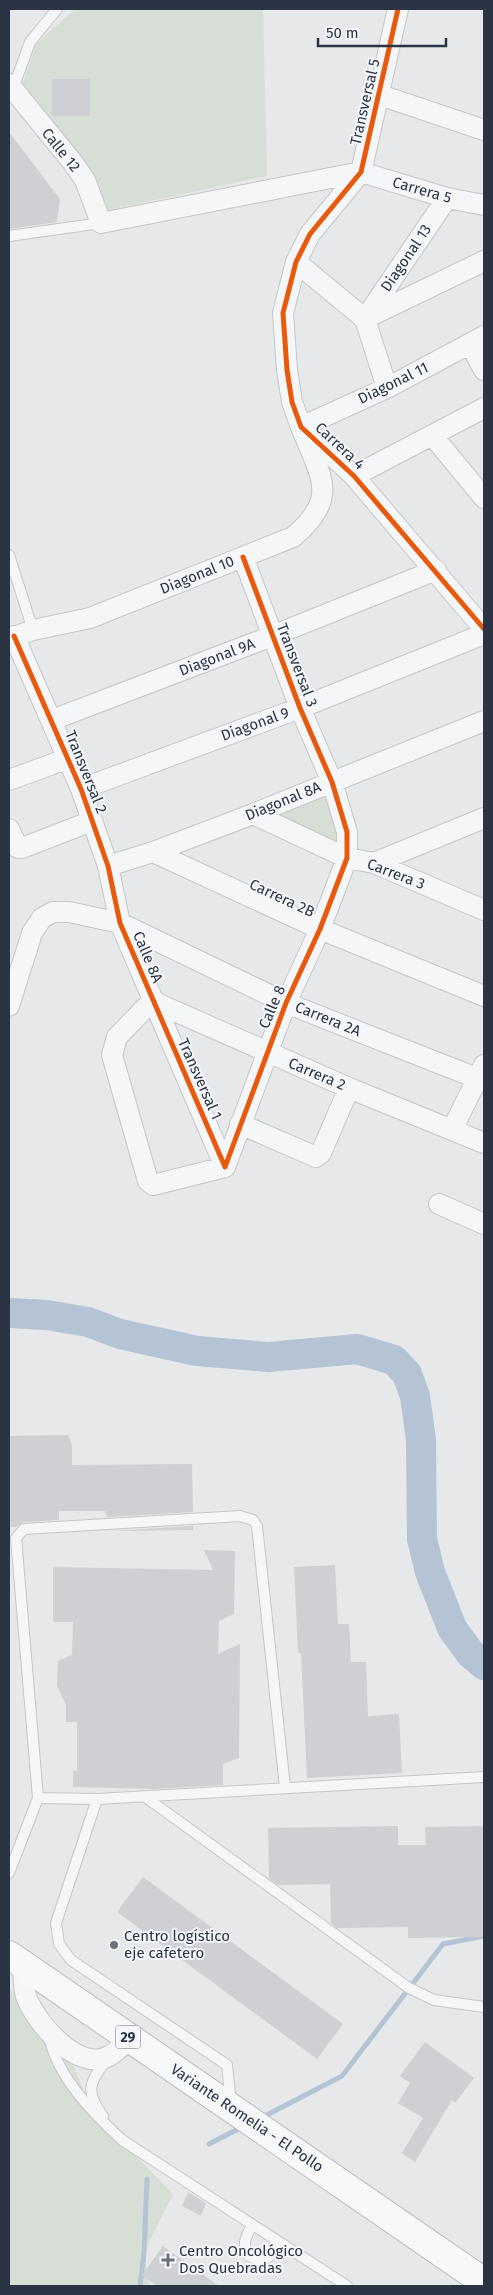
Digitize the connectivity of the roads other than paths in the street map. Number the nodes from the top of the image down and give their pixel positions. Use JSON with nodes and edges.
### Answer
{"nodes":[{"id":1,"x":57,"y":9,"type":"edge"},
{"id":2,"x":398,"y":9,"type":"edge"},
{"id":3,"x":11,"y":87,"type":"edge"},
{"id":4,"x":380,"y":95,"type":"junction"},
{"id":5,"x":484,"y":130,"type":"edge"},
{"id":6,"x":361,"y":172,"type":"junction"},
{"id":7,"x":447,"y":198,"type":"junction"},
{"id":8,"x":484,"y":204,"type":"edge"},
{"id":9,"x":101,"y":222,"type":"junction"},
{"id":10,"x":9,"y":236,"type":"edge"},
{"id":11,"x":484,"y":261,"type":"edge"},
{"id":12,"x":296,"y":262,"type":"junction"},
{"id":13,"x":364,"y":318,"type":"junction"},
{"id":14,"x":477,"y":340,"type":"edge"},
{"id":15,"x":484,"y":370,"type":"edge"},
{"id":16,"x":386,"y":388,"type":"junction"},
{"id":17,"x":484,"y":408,"type":"edge"},
{"id":18,"x":301,"y":427,"type":"junction"},
{"id":19,"x":432,"y":435,"type":"junction"},
{"id":20,"x":354,"y":476,"type":"junction"},
{"id":21,"x":484,"y":498,"type":"edge"},
{"id":22,"x":9,"y":555,"type":"edge"},
{"id":23,"x":243,"y":557,"type":"junction"},
{"id":24,"x":436,"y":570,"type":"junction"},
{"id":25,"x":484,"y":628,"type":"edge"},
{"id":26,"x":33,"y":630,"type":"junction"},
{"id":27,"x":484,"y":634,"type":"edge"},
{"id":28,"x":272,"y":636,"type":"junction"},
{"id":29,"x":11,"y":637,"type":"edge"},
{"id":30,"x":300,"y":708,"type":"junction"},
{"id":31,"x":52,"y":720,"type":"junction"},
{"id":32,"x":484,"y":721,"type":"edge"},
{"id":33,"x":69,"y":758,"type":"junction"},
{"id":34,"x":9,"y":780,"type":"edge"},
{"id":35,"x":332,"y":782,"type":"junction"},
{"id":36,"x":81,"y":789,"type":"junction"},
{"id":37,"x":253,"y":814,"type":"junction"},
{"id":38,"x":484,"y":818,"type":"edge"},
{"id":39,"x":92,"y":821,"type":"junction"},
{"id":40,"x":9,"y":829,"type":"edge"},
{"id":41,"x":153,"y":852,"type":"junction"},
{"id":42,"x":347,"y":858,"type":"junction"},
{"id":43,"x":374,"y":863,"type":"junction"},
{"id":44,"x":108,"y":866,"type":"junction"},
{"id":45,"x":484,"y":910,"type":"edge"},
{"id":46,"x":120,"y":923,"type":"junction"},
{"id":47,"x":320,"y":929,"type":"junction"},
{"id":48,"x":484,"y":996,"type":"edge"},
{"id":49,"x":152,"y":1001,"type":"junction"},
{"id":50,"x":286,"y":1003,"type":"junction"},
{"id":51,"x":9,"y":1006,"type":"edge"},
{"id":52,"x":267,"y":1052,"type":"junction"},
{"id":53,"x":482,"y":1075,"type":"edge"},
{"id":54,"x":349,"y":1088,"type":"junction"},
{"id":55,"x":240,"y":1124,"type":"junction"},
{"id":56,"x":452,"y":1130,"type":"junction"},
{"id":57,"x":484,"y":1142,"type":"edge"},
{"id":58,"x":225,"y":1167,"type":"junction"},
{"id":59,"x":439,"y":1204,"type":"dead end"},
{"id":60,"x":484,"y":1224,"type":"edge"},
{"id":61,"x":484,"y":1777,"type":"edge"},
{"id":62,"x":285,"y":1787,"type":"junction"},
{"id":63,"x":144,"y":1796,"type":"junction"},
{"id":64,"x":38,"y":1798,"type":"junction"},
{"id":65,"x":97,"y":1799,"type":"junction"},
{"id":66,"x":9,"y":1874,"type":"edge"},
{"id":67,"x":17,"y":1975,"type":"edge"},
{"id":68,"x":484,"y":2007,"type":"edge"},
{"id":69,"x":47,"y":2029,"type":"junction"},
{"id":70,"x":130,"y":2038,"type":"junction"},
{"id":71,"x":109,"y":2056,"type":"junction"},
{"id":72,"x":248,"y":2118,"type":"junction"},
{"id":73,"x":122,"y":2140,"type":"junction"},
{"id":74,"x":252,"y":2225,"type":"junction"},
{"id":75,"x":281,"y":2244,"type":"junction"},
{"id":76,"x":482,"y":2277,"type":"edge"},
{"id":77,"x":348,"y":2286,"type":"edge"}],
"edges":[{"from":1,"to":3,"type":"lane"},
{"from":2,"to":4,"type":"street","name":"Transversal 5"},
{"from":3,"to":9,"type":"street","name":"Calle 12"},
{"from":4,"to":5,"type":"street"},
{"from":4,"to":6,"type":"street","name":"Transversal 5"},
{"from":6,"to":7,"type":"street","name":"Carrera 5"},
{"from":6,"to":9,"type":"street"},
{"from":6,"to":12,"type":"street","name":"Carrera 4"},
{"from":7,"to":8,"type":"street","name":"Carrera 5"},
{"from":7,"to":13,"type":"street","name":"Diagonal 13"},
{"from":9,"to":10,"type":"lane"},
{"from":11,"to":13,"type":"street"},
{"from":12,"to":13,"type":"street"},
{"from":12,"to":18,"type":"street","name":"Carrera 4"},
{"from":13,"to":16,"type":"street"},
{"from":14,"to":15,"type":"street"},
{"from":14,"to":16,"type":"street","name":"Diagonal 11"},
{"from":16,"to":18,"type":"street","name":"Diagonal 11"},
{"from":17,"to":19,"type":"street"},
{"from":18,"to":20,"type":"street","name":"Carrera 4"},
{"from":18,"to":23,"type":"street","name":"Diagonal 10"},
{"from":19,"to":20,"type":"street"},
{"from":19,"to":21,"type":"street"},
{"from":20,"to":24,"type":"street","name":"Carrera 4"},
{"from":22,"to":26,"type":"lane"},
{"from":23,"to":26,"type":"street","name":"Diagonal 10"},
{"from":23,"to":28,"type":"street","name":"Transversal 3"},
{"from":24,"to":25,"type":"street","name":"Carrera 4"},
{"from":24,"to":28,"type":"street","name":"Diagonal 9A"},
{"from":26,"to":29,"type":"street","name":"Diagonal 10"},
{"from":27,"to":30,"type":"street","name":"Diagonal 9"},
{"from":28,"to":30,"type":"street","name":"Transversal 3"},
{"from":28,"to":31,"type":"street","name":"Diagonal 9A"},
{"from":29,"to":31,"type":"street","name":"Transversal 2"},
{"from":30,"to":35,"type":"street","name":"Transversal 3"},
{"from":30,"to":36,"type":"street","name":"Diagonal 9"},
{"from":31,"to":33,"type":"street","name":"Transversal 2"},
{"from":32,"to":35,"type":"street","name":"Diagonal 8A"},
{"from":33,"to":34,"type":"street"},
{"from":33,"to":36,"type":"street","name":"Transversal 2"},
{"from":35,"to":37,"type":"street","name":"Diagonal 8A"},
{"from":35,"to":42,"type":"street","name":"Transversal 3"},
{"from":36,"to":39,"type":"street","name":"Transversal 2"},
{"from":37,"to":41,"type":"street","name":"Diagonal 8A"},
{"from":37,"to":42,"type":"street","name":"Carrera 3"},
{"from":38,"to":43,"type":"street"},
{"from":39,"to":40,"type":"street"},
{"from":39,"to":44,"type":"street","name":"Transversal 2"},
{"from":41,"to":44,"type":"street","name":"Diagonal 8A"},
{"from":41,"to":47,"type":"street","name":"Carrera 2B"},
{"from":42,"to":43,"type":"street","name":"Carrera 3"},
{"from":42,"to":47,"type":"street","name":"Calle 8"},
{"from":43,"to":45,"type":"street","name":"Carrera 3"},
{"from":44,"to":46,"type":"street","name":"Transversal 2"},
{"from":46,"to":49,"type":"street","name":"Calle 8A"},
{"from":46,"to":50,"type":"street","name":"Carrera 2A"},
{"from":46,"to":51,"type":"street","name":"Carrera 2A"},
{"from":47,"to":48,"type":"street","name":"Carrera 2B"},
{"from":47,"to":50,"type":"street","name":"Calle 8"},
{"from":49,"to":52,"type":"street","name":"Carrera 2"},
{"from":49,"to":58,"type":"street","name":"Transversal 1"},
{"from":49,"to":58,"type":"street"},
{"from":50,"to":52,"type":"street","name":"Calle 8"},
{"from":50,"to":53,"type":"street","name":"Carrera 2A"},
{"from":52,"to":54,"type":"street","name":"Carrera 2"},
{"from":52,"to":55,"type":"street","name":"Calle 8"},
{"from":53,"to":56,"type":"street"},
{"from":54,"to":55,"type":"street"},
{"from":54,"to":56,"type":"street","name":"Carrera 2"},
{"from":55,"to":58,"type":"street","name":"Calle 8"},
{"from":56,"to":57,"type":"street","name":"Carrera 2"},
{"from":59,"to":60,"type":"street"},
{"from":61,"to":62,"type":"lane"},
{"from":62,"to":63,"type":"lane"},
{"from":62,"to":64,"type":"lane"},
{"from":63,"to":65,"type":"lane"},
{"from":63,"to":68,"type":"lane"},
{"from":64,"to":65,"type":"lane"},
{"from":64,"to":66,"type":"lane"},
{"from":65,"to":72,"type":"lane"},
{"from":67,"to":69,"type":"street"},
{"from":67,"to":70,"type":"highway","name":"Variante Romelia - El Pollo","number":"29"},
{"from":69,"to":71,"type":"street"},
{"from":69,"to":73,"type":"lane"},
{"from":70,"to":71,"type":"street"},
{"from":70,"to":72,"type":"highway","name":"Variante Romelia - El Pollo","number":"29"},
{"from":71,"to":73,"type":"lane"},
{"from":72,"to":76,"type":"highway","name":"Variante Romelia - El Pollo","number":"29"},
{"from":73,"to":74,"type":"lane"},
{"from":74,"to":75,"type":"lane"},
{"from":74,"to":75,"type":"lane"},
{"from":75,"to":77,"type":"lane"}]}
